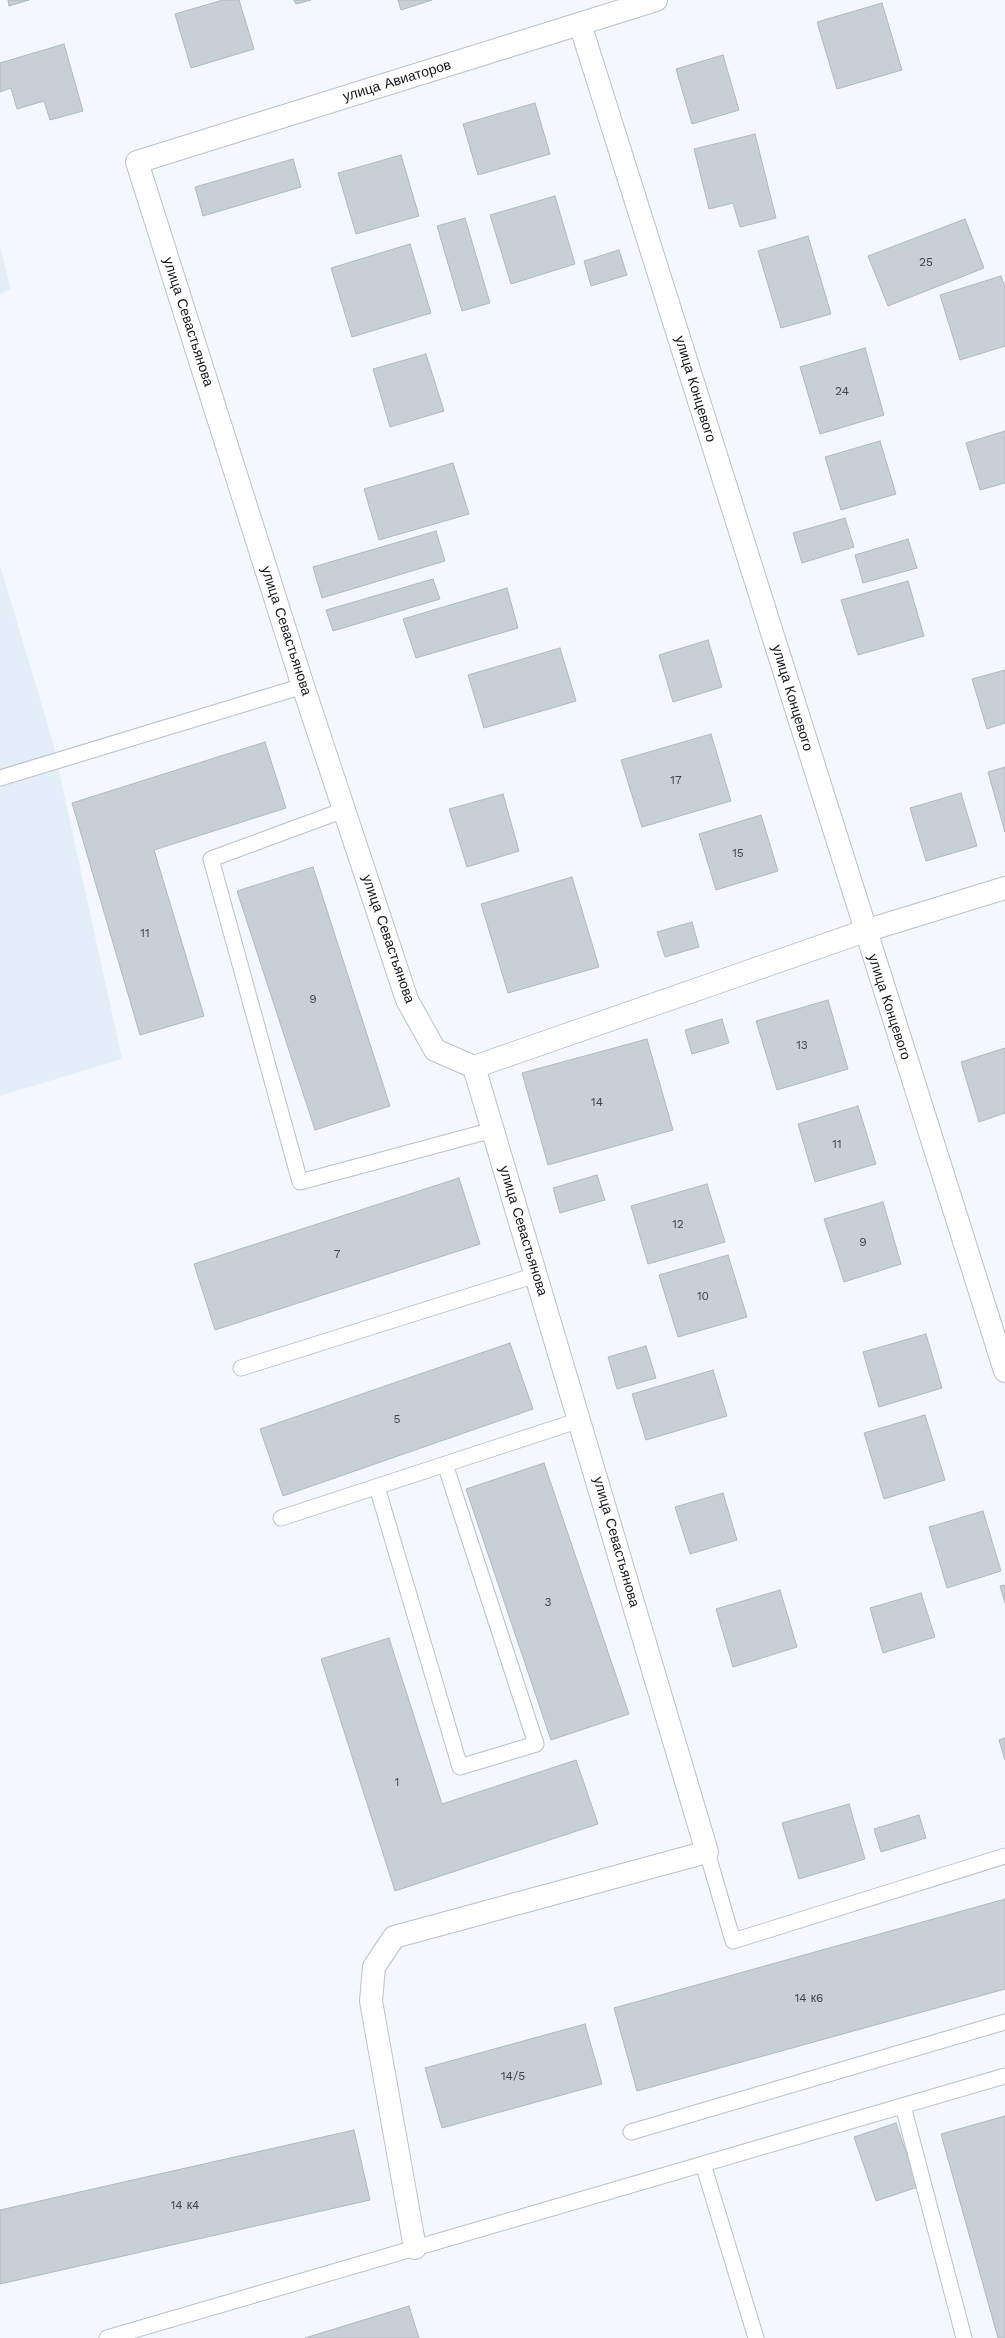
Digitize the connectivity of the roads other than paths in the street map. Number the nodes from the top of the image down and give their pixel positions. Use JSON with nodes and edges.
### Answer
{"nodes":[{"id":1,"x":656,"y":0,"type":"edge"},
{"id":2,"x":580,"y":24,"type":"junction"},
{"id":3,"x":137,"y":162,"type":"joint"},
{"id":4,"x":303,"y":686,"type":"junction"},
{"id":5,"x":0,"y":778,"type":"edge"},
{"id":6,"x":344,"y":810,"type":"junction"},
{"id":7,"x":1005,"y":888,"type":"edge"},
{"id":8,"x":865,"y":931,"type":"junction"},
{"id":9,"x":474,"y":1067,"type":"junction"},
{"id":10,"x":493,"y":1130,"type":"junction"},
{"id":11,"x":536,"y":1275,"type":"junction"},
{"id":12,"x":241,"y":1368,"type":"dead end"},
{"id":13,"x":1005,"y":1371,"type":"edge"},
{"id":14,"x":580,"y":1420,"type":"junction"},
{"id":15,"x":445,"y":1464,"type":"junction"},
{"id":16,"x":378,"y":1486,"type":"junction"},
{"id":17,"x":281,"y":1518,"type":"dead end"},
{"id":18,"x":707,"y":1852,"type":"junction"},
{"id":19,"x":1005,"y":1856,"type":"edge"},
{"id":20,"x":1005,"y":2022,"type":"edge"},
{"id":21,"x":1005,"y":2076,"type":"edge"},
{"id":22,"x":903,"y":2106,"type":"junction"},
{"id":23,"x":631,"y":2132,"type":"dead end"},
{"id":24,"x":703,"y":2164,"type":"junction"},
{"id":25,"x":415,"y":2248,"type":"junction"},
{"id":26,"x":107,"y":2338,"type":"edge"},
{"id":27,"x":756,"y":2338,"type":"edge"},
{"id":28,"x":964,"y":2338,"type":"edge"}],
"edges":[{"from":1,"to":2,"type":"street","name":"улица Авиаторов"},
{"from":2,"to":3,"type":"street","name":"улица Авиаторов"},
{"from":2,"to":8,"type":"street","name":"улица Концевого"},
{"from":3,"to":4,"type":"street","name":"улица Севастьянова"},
{"from":4,"to":5,"type":"lane"},
{"from":4,"to":6,"type":"street","name":"улица Севастьянова"},
{"from":6,"to":9,"type":"street","name":"улица Севастьянова"},
{"from":6,"to":10,"type":"lane"},
{"from":7,"to":8,"type":"street"},
{"from":8,"to":9,"type":"street"},
{"from":8,"to":13,"type":"street","name":"улица Концевого"},
{"from":9,"to":10,"type":"street","name":"улица Севастьянова"},
{"from":10,"to":11,"type":"street","name":"улица Севастьянова"},
{"from":11,"to":12,"type":"lane"},
{"from":11,"to":14,"type":"street","name":"улица Севастьянова"},
{"from":14,"to":15,"type":"lane"},
{"from":14,"to":18,"type":"street","name":"улица Севастьянова"},
{"from":15,"to":16,"type":"lane"},
{"from":15,"to":16,"type":"lane"},
{"from":16,"to":17,"type":"lane"},
{"from":18,"to":19,"type":"lane"},
{"from":18,"to":25,"type":"street"},
{"from":20,"to":23,"type":"lane"},
{"from":21,"to":22,"type":"lane"},
{"from":22,"to":24,"type":"lane"},
{"from":22,"to":28,"type":"lane"},
{"from":24,"to":25,"type":"lane"},
{"from":24,"to":27,"type":"lane"},
{"from":25,"to":26,"type":"lane"}]}
